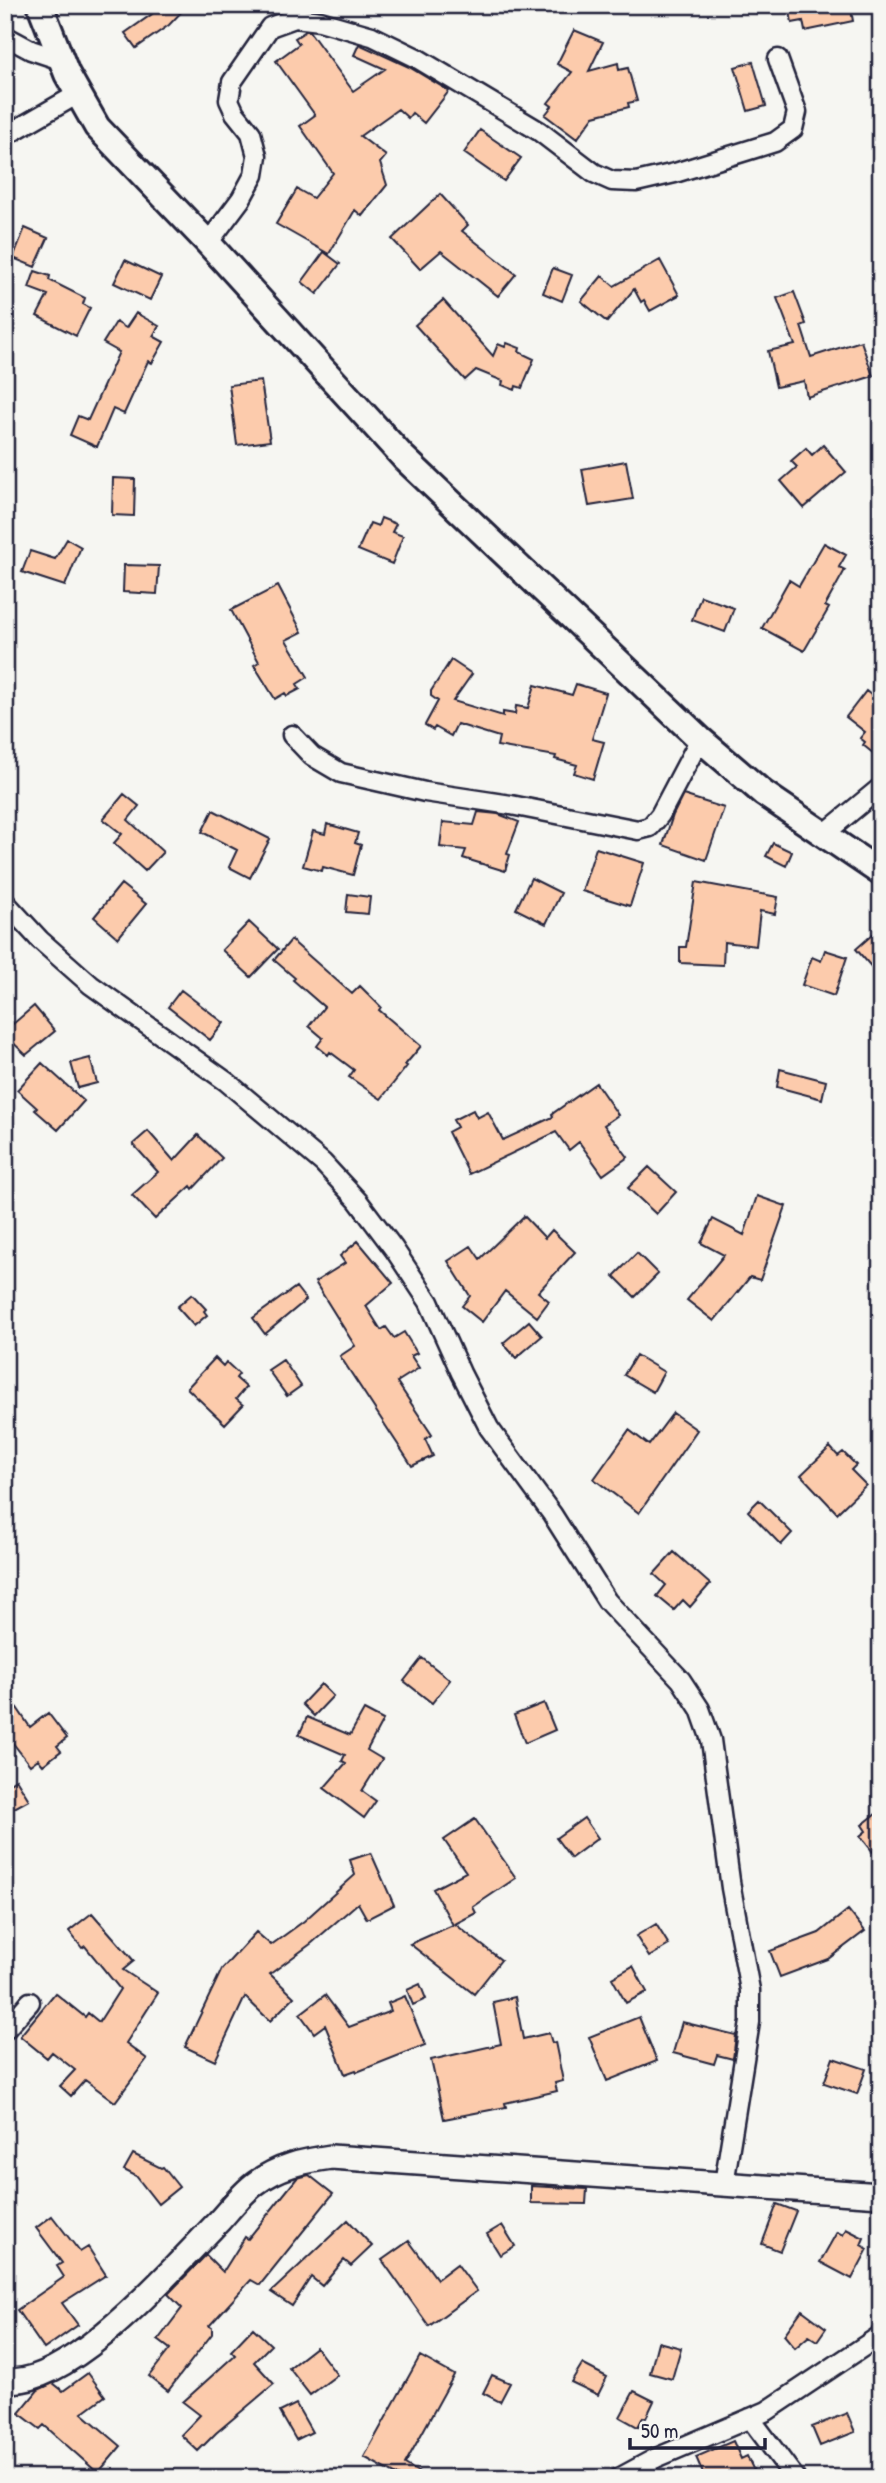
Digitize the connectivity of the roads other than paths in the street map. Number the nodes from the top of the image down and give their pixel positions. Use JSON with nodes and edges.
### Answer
{"nodes":[{"id":1,"x":40,"y":5,"type":"edge"},
{"id":2,"x":5,"y":36,"type":"edge"},
{"id":3,"x":778,"y":59,"type":"dead end"},
{"id":4,"x":61,"y":60,"type":"junction"},
{"id":5,"x":78,"y":94,"type":"junction"},
{"id":6,"x":5,"y":136,"type":"edge"},
{"id":7,"x":208,"y":243,"type":"junction"},
{"id":8,"x":292,"y":735,"type":"dead end"},
{"id":9,"x":700,"y":739,"type":"junction"},
{"id":10,"x":881,"y":787,"type":"edge"},
{"id":11,"x":823,"y":835,"type":"junction"},
{"id":12,"x":881,"y":873,"type":"edge"},
{"id":13,"x":5,"y":902,"type":"edge"},
{"id":14,"x":30,"y":2002,"type":"dead end"},
{"id":15,"x":5,"y":2030,"type":"edge"},
{"id":16,"x":724,"y":2184,"type":"junction"},
{"id":17,"x":881,"y":2196,"type":"edge"},
{"id":18,"x":881,"y":2335,"type":"edge"},
{"id":19,"x":5,"y":2380,"type":"edge"},
{"id":20,"x":750,"y":2418,"type":"junction"},
{"id":21,"x":619,"y":2478,"type":"edge"},
{"id":22,"x":795,"y":2478,"type":"edge"}],
"edges":[{"from":1,"to":4,"type":"main road"},
{"from":2,"to":4,"type":"street"},
{"from":3,"to":7,"type":"street"},
{"from":4,"to":5,"type":"main road"},
{"from":5,"to":6,"type":"street"},
{"from":5,"to":7,"type":"main road"},
{"from":7,"to":9,"type":"main road"},
{"from":8,"to":9,"type":"street"},
{"from":9,"to":11,"type":"main road"},
{"from":10,"to":11,"type":"street"},
{"from":11,"to":12,"type":"main road"},
{"from":13,"to":16,"type":"street"},
{"from":14,"to":15,"type":"street"},
{"from":16,"to":17,"type":"street"},
{"from":16,"to":19,"type":"street"},
{"from":18,"to":20,"type":"street"},
{"from":20,"to":21,"type":"street"},
{"from":20,"to":22,"type":"street"}]}
